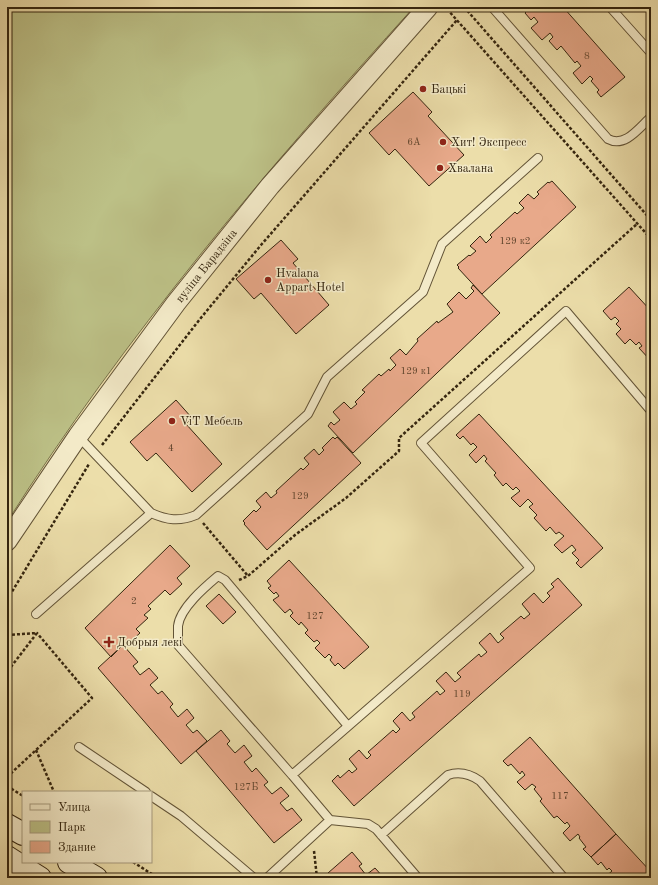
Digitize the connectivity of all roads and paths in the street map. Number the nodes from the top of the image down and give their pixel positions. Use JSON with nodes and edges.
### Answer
{"nodes":[{"id":1,"x":428,"y":7,"type":"edge"},
{"id":2,"x":464,"y":7,"type":"edge"},
{"id":3,"x":492,"y":7,"type":"edge"},
{"id":4,"x":610,"y":7,"type":"edge"},
{"id":5,"x":447,"y":9,"type":"dead end"},
{"id":6,"x":456,"y":20,"type":"junction"},
{"id":7,"x":651,"y":53,"type":"edge"},
{"id":8,"x":651,"y":117,"type":"edge"},
{"id":9,"x":538,"y":158,"type":"dead end"},
{"id":10,"x":651,"y":220,"type":"edge"},
{"id":11,"x":638,"y":223,"type":"junction"},
{"id":12,"x":651,"y":239,"type":"edge"},
{"id":13,"x":651,"y":411,"type":"edge"},
{"id":14,"x":78,"y":436,"type":"junction"},
{"id":15,"x":95,"y":454,"type":"junction"},
{"id":16,"x":151,"y":513,"type":"junction"},
{"id":17,"x":196,"y":515,"type":"junction"},
{"id":18,"x":7,"y":541,"type":"edge"},
{"id":19,"x":248,"y":576,"type":"junction"},
{"id":20,"x":226,"y":580,"type":"junction"},
{"id":21,"x":7,"y":600,"type":"edge"},
{"id":22,"x":36,"y":614,"type":"dead end"},
{"id":23,"x":37,"y":633,"type":"junction"},
{"id":24,"x":7,"y":635,"type":"edge"},
{"id":25,"x":7,"y":672,"type":"edge"},
{"id":26,"x":348,"y":726,"type":"junction"},
{"id":27,"x":79,"y":747,"type":"dead end"},
{"id":28,"x":35,"y":750,"type":"junction"},
{"id":29,"x":292,"y":775,"type":"junction"},
{"id":30,"x":7,"y":777,"type":"edge"},
{"id":31,"x":7,"y":786,"type":"edge"},
{"id":32,"x":54,"y":791,"type":"edge"},
{"id":33,"x":145,"y":791,"type":"edge"},
{"id":34,"x":22,"y":795,"type":"edge"},
{"id":35,"x":152,"y":797,"type":"edge"},
{"id":36,"x":330,"y":820,"type":"junction"},
{"id":37,"x":7,"y":825,"type":"edge"},
{"id":38,"x":22,"y":833,"type":"edge"},
{"id":39,"x":381,"y":835,"type":"junction"},
{"id":40,"x":312,"y":837,"type":"junction"},
{"id":41,"x":7,"y":857,"type":"edge"},
{"id":42,"x":71,"y":863,"type":"edge"},
{"id":43,"x":135,"y":863,"type":"edge"},
{"id":44,"x":40,"y":878,"type":"edge"},
{"id":45,"x":96,"y":878,"type":"edge"},
{"id":46,"x":158,"y":878,"type":"edge"},
{"id":47,"x":254,"y":878,"type":"edge"},
{"id":48,"x":267,"y":878,"type":"edge"},
{"id":49,"x":317,"y":878,"type":"edge"},
{"id":50,"x":418,"y":878,"type":"edge"},
{"id":51,"x":564,"y":878,"type":"edge"}],
"edges":[{"from":1,"to":14,"type":"street","name":"вуліца Барадзіна"},
{"from":2,"to":10,"type":"path"},
{"from":3,"to":8,"type":"lane"},
{"from":4,"to":7,"type":"lane"},
{"from":5,"to":6,"type":"path"},
{"from":6,"to":11,"type":"path"},
{"from":6,"to":15,"type":"path"},
{"from":9,"to":17,"type":"lane"},
{"from":11,"to":12,"type":"path"},
{"from":11,"to":19,"type":"path"},
{"from":13,"to":26,"type":"lane"},
{"from":14,"to":15,"type":"lane"},
{"from":14,"to":18,"type":"street","name":"вуліца Барадзіна"},
{"from":15,"to":16,"type":"lane"},
{"from":15,"to":21,"type":"path"},
{"from":16,"to":17,"type":"lane"},
{"from":16,"to":22,"type":"lane"},
{"from":17,"to":19,"type":"path"},
{"from":19,"to":20,"type":"path"},
{"from":20,"to":26,"type":"lane"},
{"from":20,"to":29,"type":"lane"},
{"from":23,"to":24,"type":"path"},
{"from":23,"to":25,"type":"path"},
{"from":23,"to":28,"type":"path"},
{"from":26,"to":29,"type":"lane"},
{"from":27,"to":33,"type":"lane"},
{"from":28,"to":30,"type":"path"},
{"from":28,"to":32,"type":"path"},
{"from":29,"to":36,"type":"lane"},
{"from":31,"to":34,"type":"path"},
{"from":35,"to":47,"type":"lane"},
{"from":36,"to":39,"type":"lane"},
{"from":36,"to":40,"type":"lane"},
{"from":37,"to":38,"type":"main road"},
{"from":39,"to":50,"type":"lane"},
{"from":39,"to":51,"type":"lane"},
{"from":40,"to":48,"type":"lane"},
{"from":40,"to":49,"type":"path"},
{"from":41,"to":44,"type":"main road"},
{"from":42,"to":45,"type":"main road"},
{"from":43,"to":46,"type":"path"}]}
